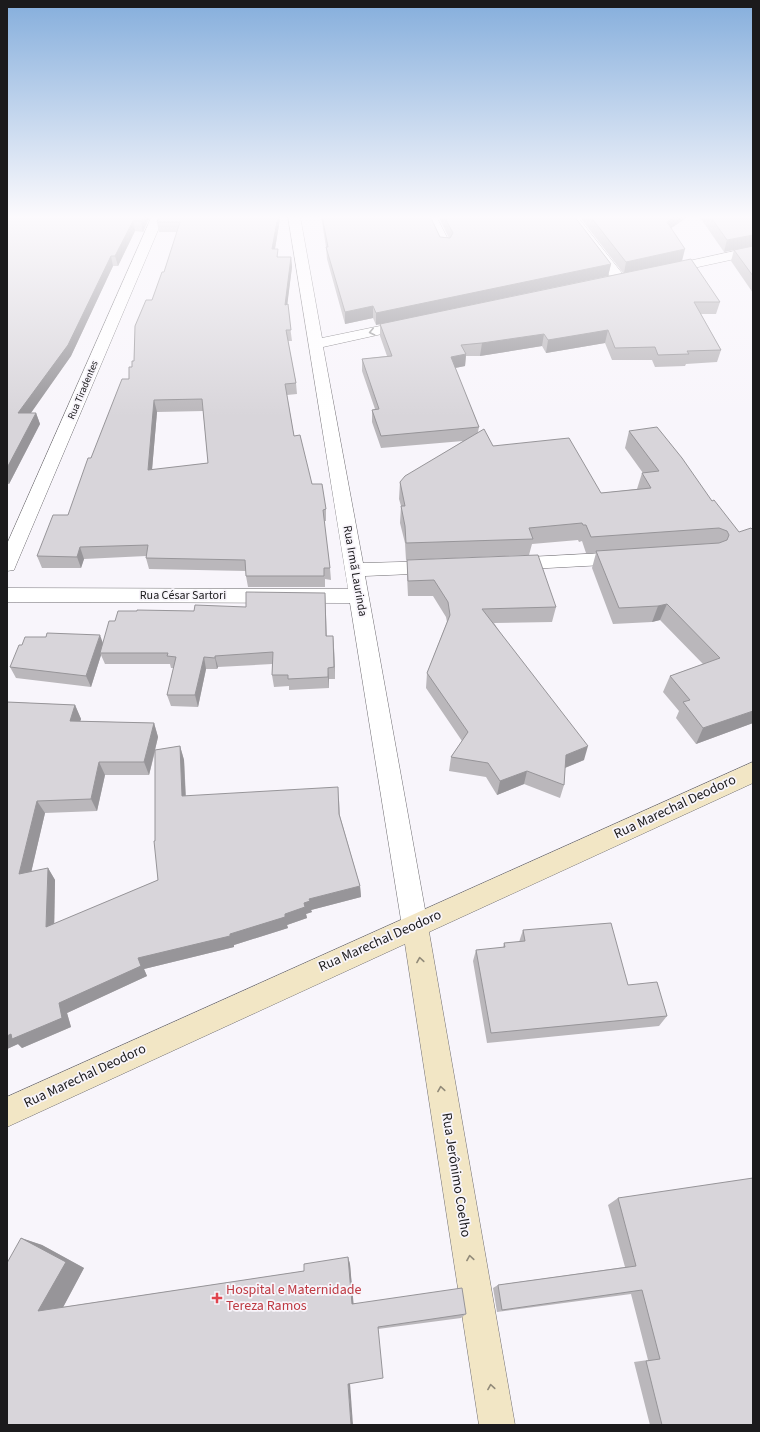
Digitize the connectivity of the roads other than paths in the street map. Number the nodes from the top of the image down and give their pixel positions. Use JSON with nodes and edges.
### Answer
{"nodes":[{"id":1,"x":129,"y":283,"type":"edge"},
{"id":2,"x":305,"y":283,"type":"edge"},
{"id":3,"x":425,"y":321,"type":"edge"},
{"id":4,"x":316,"y":344,"type":"junction"},
{"id":5,"x":643,"y":557,"type":"edge"},
{"id":6,"x":495,"y":564,"type":"edge"},
{"id":7,"x":7,"y":565,"type":"edge"},
{"id":8,"x":456,"y":566,"type":"edge"},
{"id":9,"x":355,"y":570,"type":"junction"},
{"id":10,"x":7,"y":595,"type":"edge"},
{"id":11,"x":359,"y":596,"type":"junction"},
{"id":12,"x":753,"y":772,"type":"edge"},
{"id":13,"x":415,"y":926,"type":"junction"},
{"id":14,"x":7,"y":1112,"type":"edge"},
{"id":15,"x":497,"y":1425,"type":"edge"}],
"edges":[{"from":1,"to":7,"type":"street","name":"Rua Tiradentes"},
{"from":2,"to":4,"type":"street","name":"Rua Irmã Laurinda"},
{"from":3,"to":4,"type":"street","one_way":true},
{"from":4,"to":9,"type":"street","name":"Rua Irmã Laurinda"},
{"from":5,"to":6,"type":"street"},
{"from":8,"to":9,"type":"street"},
{"from":9,"to":11,"type":"street","name":"Rua Irmã Laurinda"},
{"from":10,"to":11,"type":"street","name":"Rua César Sartori"},
{"from":11,"to":13,"type":"street","name":"Rua Irmã Laurinda"},
{"from":12,"to":13,"type":"main road","name":"Rua Marechal Deodoro"},
{"from":13,"to":14,"type":"main road","name":"Rua Marechal Deodoro"},
{"from":15,"to":13,"type":"main road","name":"Rua Jerônimo Coelho","one_way":true}]}
